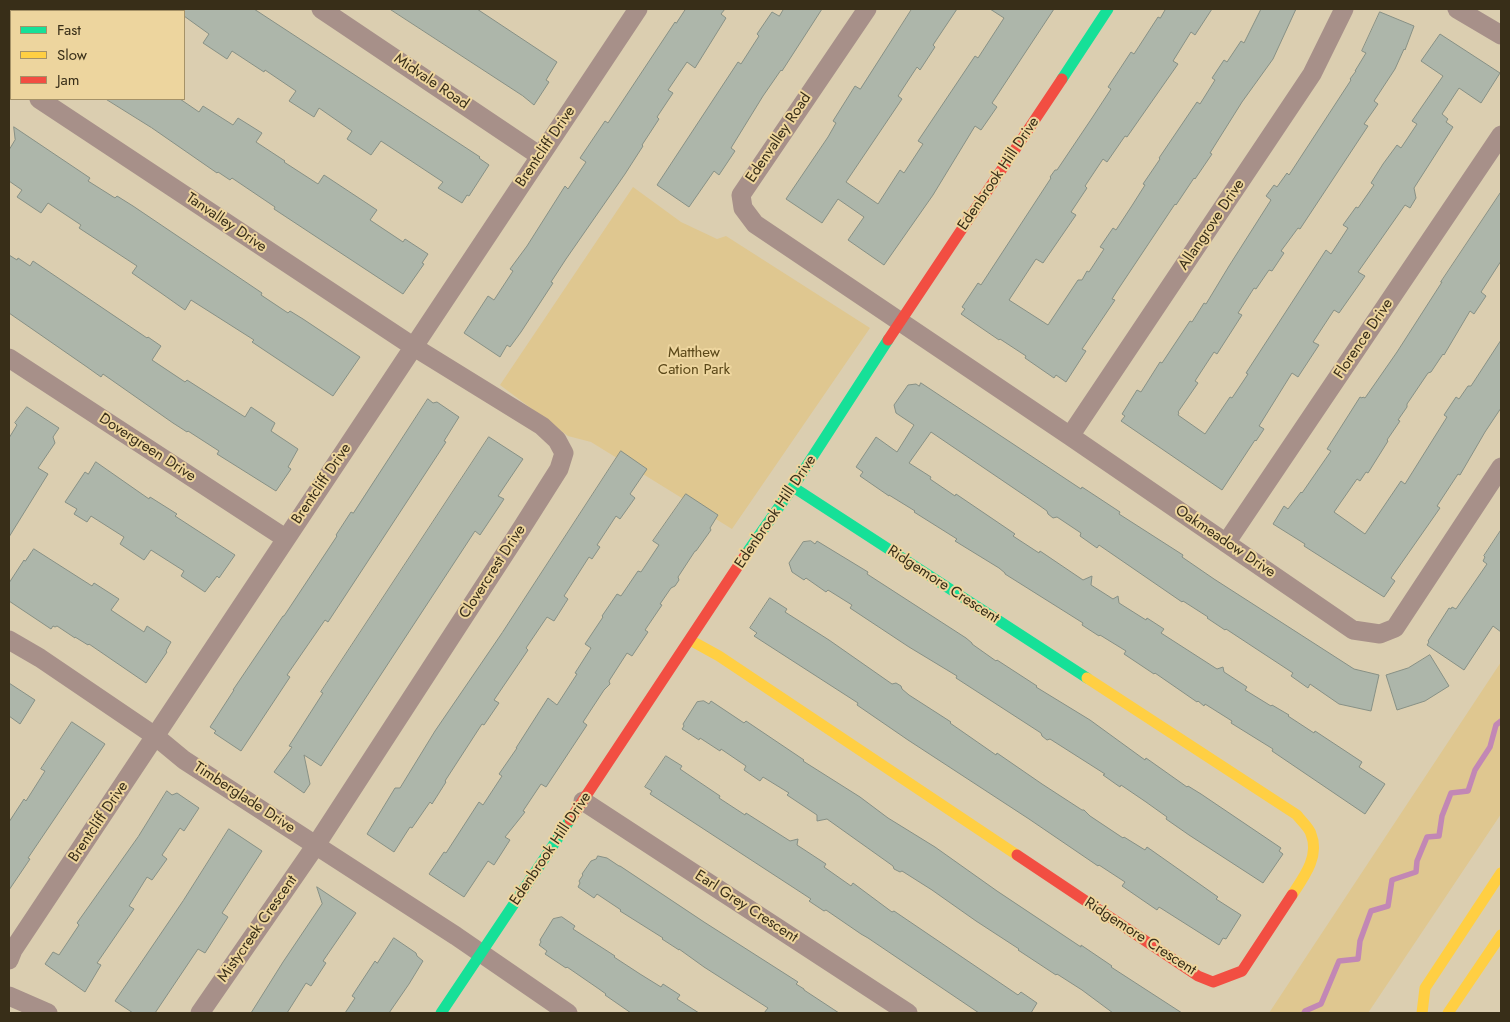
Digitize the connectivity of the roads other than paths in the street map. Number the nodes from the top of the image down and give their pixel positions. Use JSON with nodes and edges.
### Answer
{"nodes":[{"id":1,"x":321,"y":9,"type":"edge"},
{"id":2,"x":638,"y":9,"type":"edge"},
{"id":3,"x":867,"y":9,"type":"edge"},
{"id":4,"x":1108,"y":9,"type":"edge"},
{"id":5,"x":1344,"y":9,"type":"edge"},
{"id":6,"x":1457,"y":9,"type":"edge"},
{"id":7,"x":1501,"y":35,"type":"edge"},
{"id":8,"x":41,"y":100,"type":"edge"},
{"id":9,"x":1501,"y":135,"type":"edge"},
{"id":10,"x":540,"y":156,"type":"junction"},
{"id":11,"x":901,"y":321,"type":"junction"},
{"id":12,"x":414,"y":347,"type":"junction"},
{"id":13,"x":9,"y":360,"type":"edge"},
{"id":14,"x":1070,"y":436,"type":"junction"},
{"id":15,"x":1501,"y":467,"type":"edge"},
{"id":16,"x":793,"y":487,"type":"junction"},
{"id":17,"x":285,"y":538,"type":"junction"},
{"id":18,"x":1226,"y":543,"type":"junction"},
{"id":19,"x":9,"y":640,"type":"edge"},
{"id":20,"x":690,"y":640,"type":"junction"},
{"id":21,"x":156,"y":736,"type":"junction"},
{"id":22,"x":583,"y":801,"type":"junction"},
{"id":23,"x":316,"y":845,"type":"junction"},
{"id":24,"x":1501,"y":873,"type":"edge"},
{"id":25,"x":1501,"y":935,"type":"edge"},
{"id":26,"x":481,"y":953,"type":"junction"},
{"id":27,"x":9,"y":960,"type":"edge"},
{"id":28,"x":9,"y":996,"type":"edge"},
{"id":29,"x":48,"y":1013,"type":"edge"},
{"id":30,"x":200,"y":1013,"type":"edge"},
{"id":31,"x":441,"y":1013,"type":"edge"},
{"id":32,"x":568,"y":1013,"type":"edge"},
{"id":33,"x":908,"y":1013,"type":"edge"},
{"id":34,"x":1422,"y":1013,"type":"edge"},
{"id":35,"x":1448,"y":1013,"type":"edge"}],
"edges":[{"from":1,"to":10,"type":"street","name":"Midvale Road"},
{"from":2,"to":10,"type":"street","name":"Brentcliff Drive"},
{"from":3,"to":11,"type":"street","name":"Edenvalley Road"},
{"from":4,"to":11,"type":"street","name":"Edenbrook Hill Drive"},
{"from":5,"to":14,"type":"street","name":"Allangrove Drive"},
{"from":6,"to":7,"type":"street"},
{"from":8,"to":12,"type":"street","name":"Tanvalley Drive"},
{"from":9,"to":18,"type":"street","name":"Florence Drive"},
{"from":10,"to":12,"type":"street","name":"Brentcliff Drive"},
{"from":11,"to":14,"type":"street","name":"Oakmeadow Drive"},
{"from":11,"to":16,"type":"street","name":"Edenbrook Hill Drive"},
{"from":12,"to":17,"type":"street","name":"Brentcliff Drive"},
{"from":12,"to":23,"type":"street","name":"Clovercrest Drive"},
{"from":13,"to":17,"type":"street","name":"Dovergreen Drive"},
{"from":14,"to":18,"type":"street","name":"Oakmeadow Drive"},
{"from":15,"to":18,"type":"street","name":"Oakmeadow Drive"},
{"from":16,"to":20,"type":"street","name":"Edenbrook Hill Drive"},
{"from":16,"to":20,"type":"street","name":"Ridgemore Crescent"},
{"from":17,"to":21,"type":"street","name":"Brentcliff Drive"},
{"from":19,"to":21,"type":"street","name":"Timberglade Drive"},
{"from":20,"to":22,"type":"street","name":"Edenbrook Hill Drive"},
{"from":21,"to":23,"type":"street","name":"Timberglade Drive"},
{"from":21,"to":27,"type":"street","name":"Brentcliff Drive"},
{"from":22,"to":26,"type":"street","name":"Edenbrook Hill Drive"},
{"from":22,"to":33,"type":"street","name":"Earl Grey Crescent"},
{"from":23,"to":26,"type":"street","name":"Timberglade Drive"},
{"from":23,"to":30,"type":"street","name":"Mistycreek Crescent"},
{"from":24,"to":34,"type":"street"},
{"from":25,"to":35,"type":"street"},
{"from":26,"to":31,"type":"street","name":"Edenbrook Hill Drive"},
{"from":26,"to":32,"type":"street","name":"Timberglade Drive"},
{"from":28,"to":29,"type":"street"}]}
